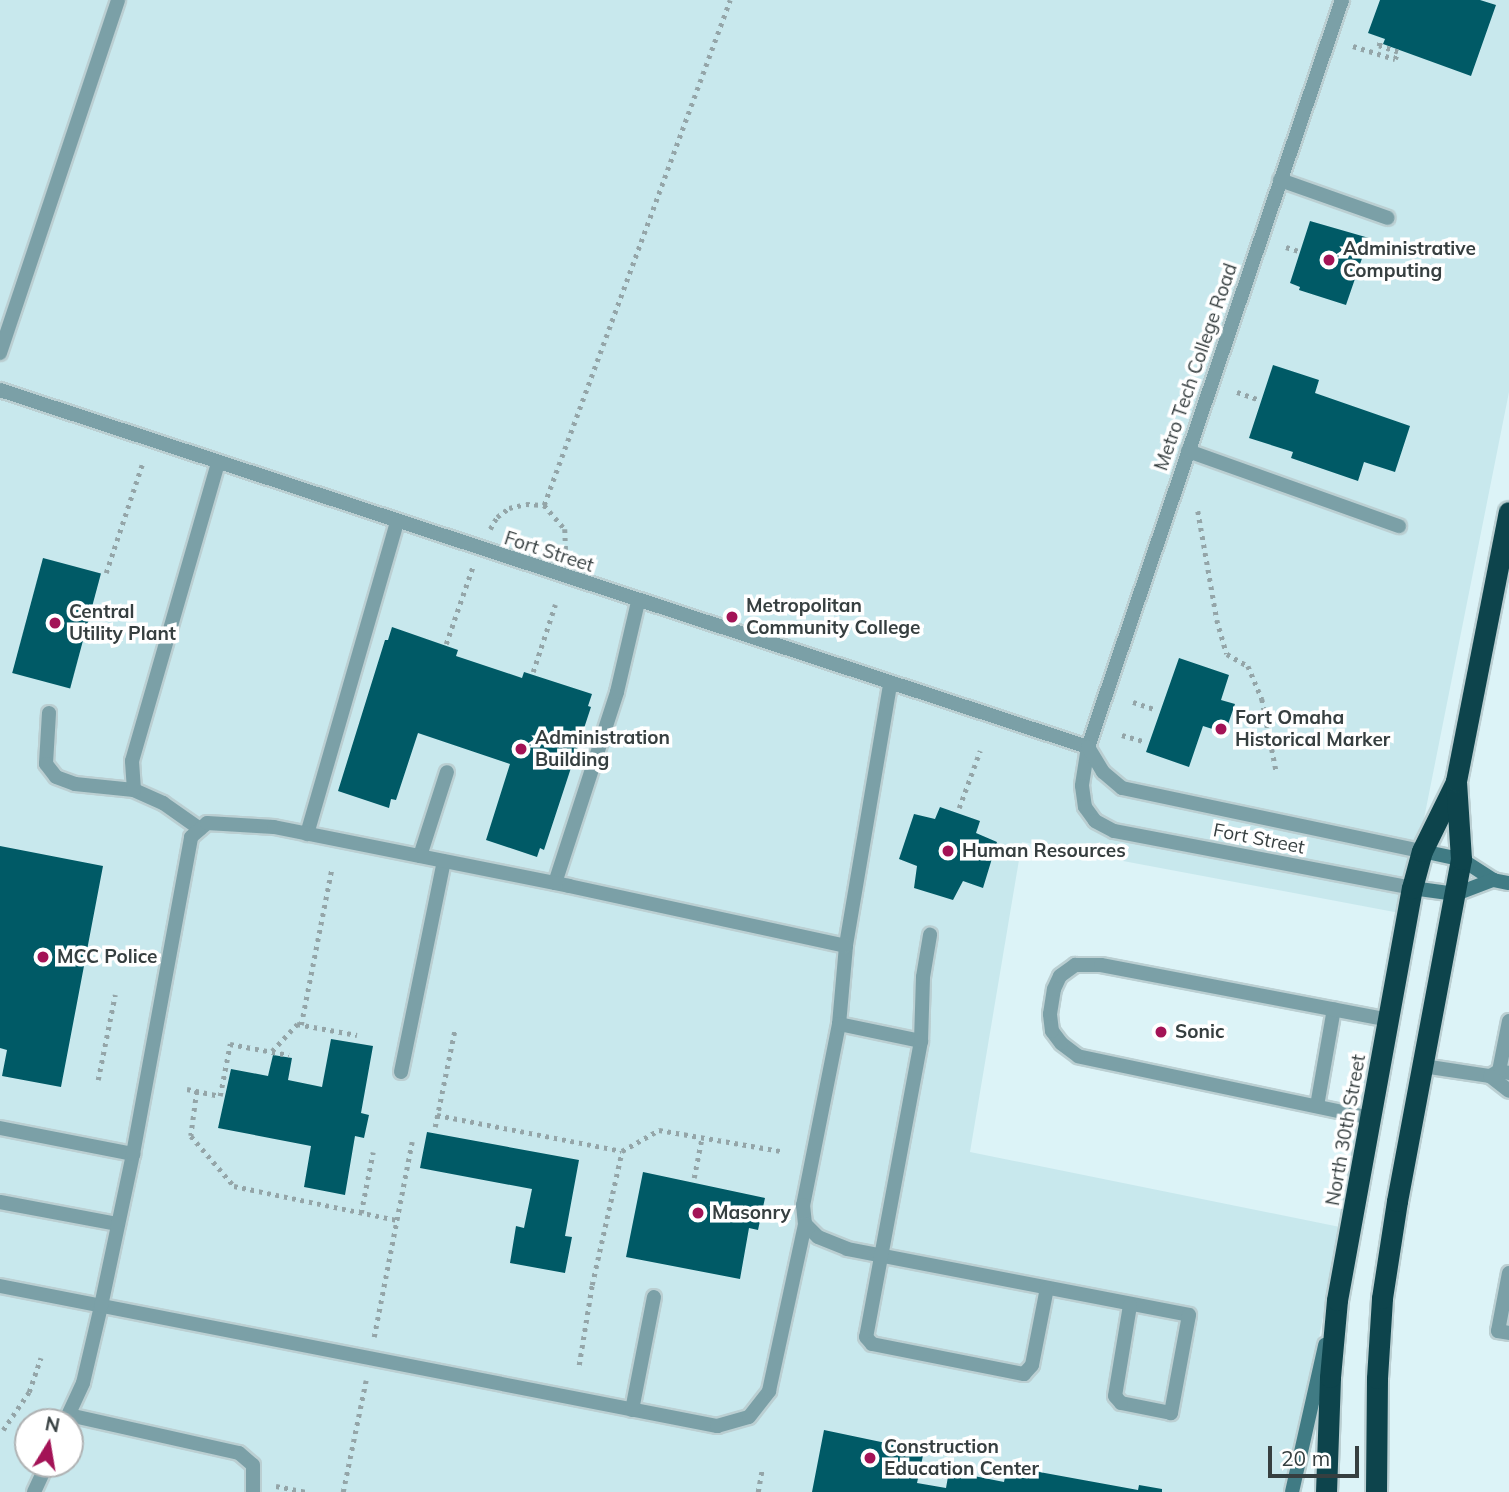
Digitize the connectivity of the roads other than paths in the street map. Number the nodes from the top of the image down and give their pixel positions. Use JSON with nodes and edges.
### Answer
{"nodes":[{"id":1,"x":118,"y":0,"type":"edge"},
{"id":2,"x":1342,"y":0,"type":"edge"},
{"id":3,"x":1280,"y":180,"type":"junction"},
{"id":4,"x":1388,"y":218,"type":"dead end"},
{"id":5,"x":0,"y":353,"type":"edge"},
{"id":6,"x":0,"y":390,"type":"edge"},
{"id":7,"x":1188,"y":451,"type":"junction"},
{"id":8,"x":218,"y":463,"type":"junction"},
{"id":9,"x":1509,"y":512,"type":"edge"},
{"id":10,"x":397,"y":522,"type":"junction"},
{"id":11,"x":1399,"y":526,"type":"dead end"},
{"id":12,"x":638,"y":602,"type":"junction"},
{"id":13,"x":891,"y":685,"type":"junction"},
{"id":14,"x":49,"y":713,"type":"dead end"},
{"id":15,"x":1088,"y":747,"type":"junction"},
{"id":16,"x":447,"y":772,"type":"dead end"},
{"id":17,"x":1457,"y":780,"type":"junction"},
{"id":18,"x":134,"y":790,"type":"junction"},
{"id":19,"x":200,"y":829,"type":"junction"},
{"id":20,"x":307,"y":834,"type":"junction"},
{"id":21,"x":1422,"y":851,"type":"junction"},
{"id":22,"x":420,"y":856,"type":"junction"},
{"id":23,"x":1461,"y":859,"type":"junction"},
{"id":24,"x":444,"y":861,"type":"junction"},
{"id":25,"x":1493,"y":880,"type":"junction"},
{"id":26,"x":555,"y":883,"type":"junction"},
{"id":27,"x":1509,"y":883,"type":"edge"},
{"id":28,"x":1412,"y":888,"type":"junction"},
{"id":29,"x":1456,"y":894,"type":"junction"},
{"id":30,"x":930,"y":935,"type":"dead end"},
{"id":31,"x":846,"y":946,"type":"junction"},
{"id":32,"x":1334,"y":1009,"type":"junction"},
{"id":33,"x":1389,"y":1020,"type":"junction"},
{"id":34,"x":1509,"y":1021,"type":"edge"},
{"id":35,"x":839,"y":1024,"type":"junction"},
{"id":36,"x":922,"y":1041,"type":"junction"},
{"id":37,"x":1423,"y":1066,"type":"junction"},
{"id":38,"x":401,"y":1073,"type":"dead end"},
{"id":39,"x":1500,"y":1074,"type":"edge"},
{"id":40,"x":1509,"y":1091,"type":"edge"},
{"id":41,"x":1317,"y":1106,"type":"junction"},
{"id":42,"x":1371,"y":1118,"type":"junction"},
{"id":43,"x":0,"y":1128,"type":"edge"},
{"id":44,"x":133,"y":1154,"type":"junction"},
{"id":45,"x":0,"y":1202,"type":"edge"},
{"id":46,"x":118,"y":1224,"type":"junction"},
{"id":47,"x":805,"y":1224,"type":"junction"},
{"id":48,"x":881,"y":1255,"type":"junction"},
{"id":49,"x":1509,"y":1273,"type":"edge"},
{"id":50,"x":0,"y":1286,"type":"edge"},
{"id":51,"x":1046,"y":1288,"type":"junction"},
{"id":52,"x":654,"y":1297,"type":"dead end"},
{"id":53,"x":1337,"y":1300,"type":"junction"},
{"id":54,"x":1130,"y":1305,"type":"junction"},
{"id":55,"x":101,"y":1306,"type":"junction"},
{"id":56,"x":1504,"y":1332,"type":"edge"},
{"id":57,"x":72,"y":1408,"type":"edge"},
{"id":58,"x":632,"y":1410,"type":"junction"},
{"id":59,"x":84,"y":1421,"type":"edge"},
{"id":60,"x":254,"y":1487,"type":"edge"},
{"id":61,"x":1292,"y":1492,"type":"edge"},
{"id":62,"x":1326,"y":1492,"type":"edge"},
{"id":63,"x":1376,"y":1492,"type":"edge"}],
"edges":[{"from":1,"to":5,"type":"street"},
{"from":2,"to":3,"type":"street","name":"Metro Tech College Road"},
{"from":3,"to":4,"type":"street"},
{"from":3,"to":7,"type":"street","name":"Metro Tech College Road"},
{"from":6,"to":8,"type":"street","name":"Fort Street"},
{"from":7,"to":11,"type":"street"},
{"from":7,"to":15,"type":"street","name":"Metro Tech College Road"},
{"from":8,"to":10,"type":"street","name":"Fort Street"},
{"from":8,"to":18,"type":"street"},
{"from":9,"to":17,"type":"highway","name":"North 30th Street"},
{"from":10,"to":12,"type":"street","name":"Fort Street"},
{"from":10,"to":20,"type":"street"},
{"from":12,"to":13,"type":"street","name":"Fort Street"},
{"from":12,"to":26,"type":"street"},
{"from":13,"to":15,"type":"street","name":"Fort Street"},
{"from":13,"to":31,"type":"street"},
{"from":14,"to":18,"type":"street"},
{"from":15,"to":21,"type":"street","name":"Fort Street"},
{"from":15,"to":28,"type":"street","name":"Fort Street"},
{"from":16,"to":22,"type":"street"},
{"from":17,"to":21,"type":"highway","name":"North 30th Street"},
{"from":17,"to":23,"type":"highway","name":"North 30th Street"},
{"from":18,"to":19,"type":"street"},
{"from":19,"to":20,"type":"street"},
{"from":19,"to":44,"type":"street"},
{"from":20,"to":22,"type":"street"},
{"from":21,"to":23,"type":"street","name":"Fort Street"},
{"from":21,"to":28,"type":"highway","name":"North 30th Street"},
{"from":22,"to":24,"type":"street"},
{"from":23,"to":25,"type":"street","name":"Fort Street"},
{"from":23,"to":29,"type":"highway","name":"North 30th Street"},
{"from":24,"to":26,"type":"street"},
{"from":24,"to":38,"type":"street"},
{"from":25,"to":27,"type":"street","name":"Fort Street"},
{"from":25,"to":29,"type":"street","name":"Fort Street"},
{"from":26,"to":31,"type":"street"},
{"from":28,"to":29,"type":"street","name":"Fort Street"},
{"from":28,"to":33,"type":"highway","name":"North 30th Street"},
{"from":29,"to":37,"type":"highway","name":"North 30th Street"},
{"from":30,"to":36,"type":"street"},
{"from":31,"to":35,"type":"street"},
{"from":32,"to":33,"type":"street"},
{"from":32,"to":41,"type":"street"},
{"from":32,"to":41,"type":"street"},
{"from":33,"to":42,"type":"highway","name":"North 30th Street"},
{"from":34,"to":39,"type":"street"},
{"from":35,"to":36,"type":"street"},
{"from":35,"to":47,"type":"street"},
{"from":36,"to":48,"type":"street"},
{"from":37,"to":39,"type":"street"},
{"from":37,"to":63,"type":"highway","name":"North 30th Street"},
{"from":39,"to":40,"type":"street"},
{"from":41,"to":42,"type":"street"},
{"from":42,"to":53,"type":"highway","name":"North 30th Street"},
{"from":43,"to":44,"type":"street"},
{"from":44,"to":46,"type":"street"},
{"from":45,"to":46,"type":"street"},
{"from":46,"to":55,"type":"street"},
{"from":47,"to":48,"type":"street"},
{"from":47,"to":58,"type":"street"},
{"from":48,"to":51,"type":"street"},
{"from":48,"to":51,"type":"street"},
{"from":49,"to":56,"type":"street"},
{"from":50,"to":55,"type":"street"},
{"from":51,"to":54,"type":"street"},
{"from":52,"to":58,"type":"street"},
{"from":53,"to":61,"type":"street","name":"North 30th Street"},
{"from":53,"to":62,"type":"highway"},
{"from":54,"to":54,"type":"street"},
{"from":55,"to":57,"type":"street"},
{"from":55,"to":58,"type":"street"},
{"from":59,"to":60,"type":"street"}]}
